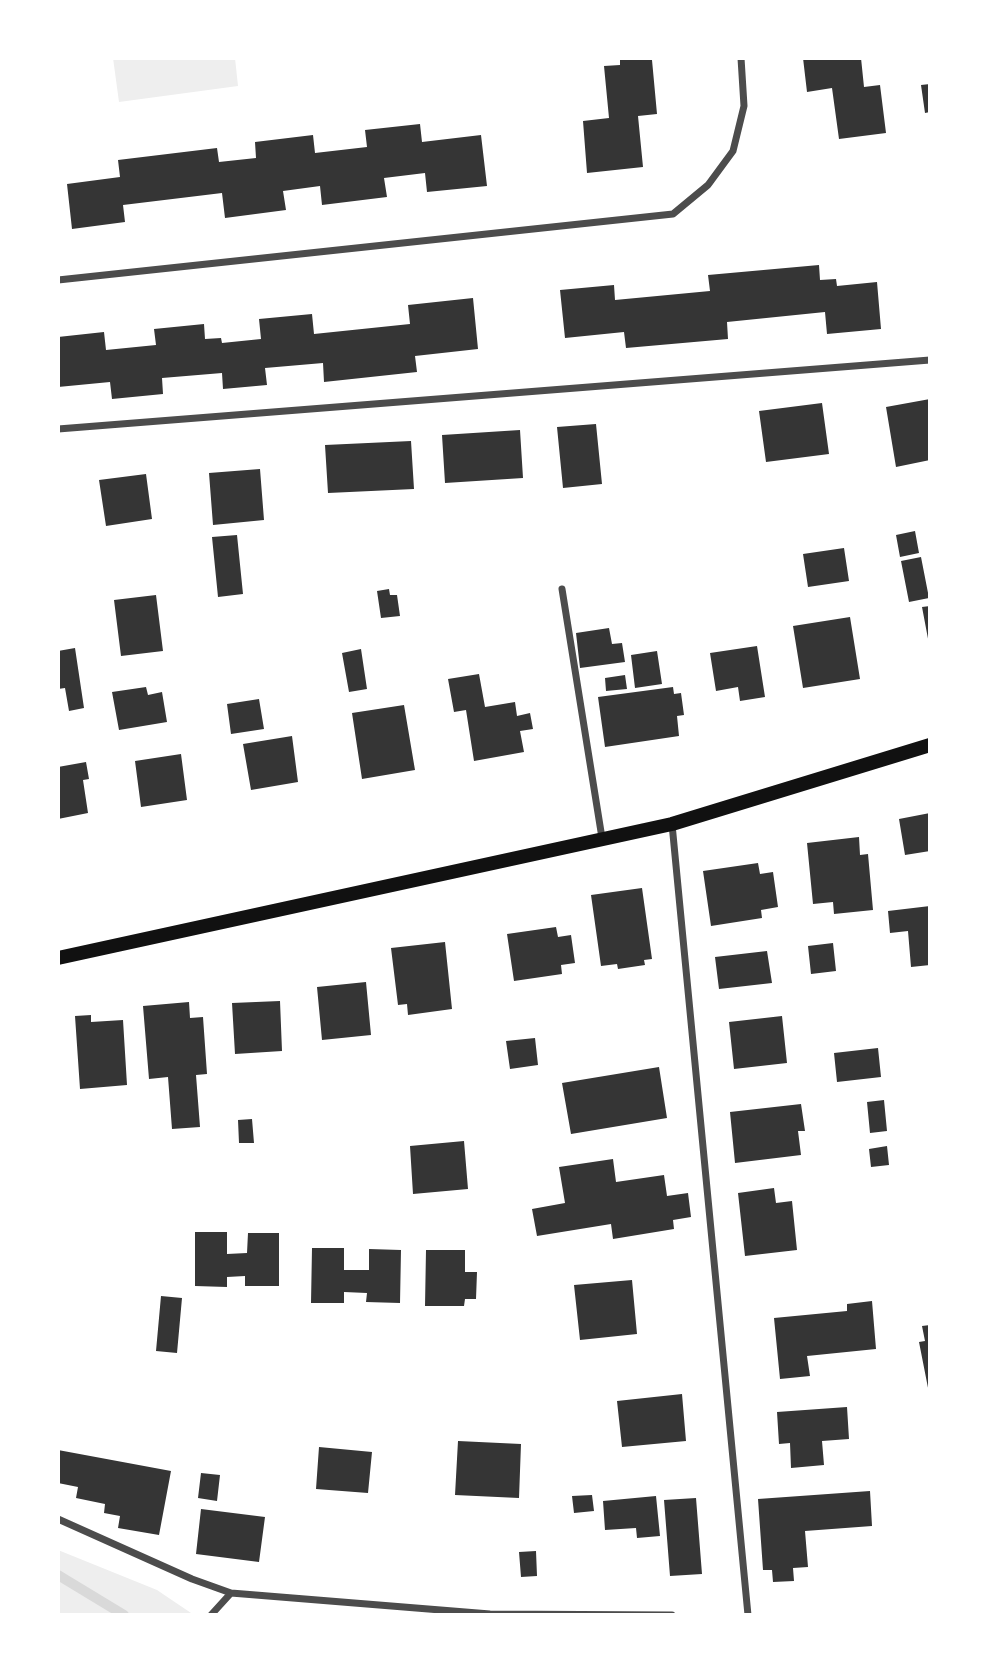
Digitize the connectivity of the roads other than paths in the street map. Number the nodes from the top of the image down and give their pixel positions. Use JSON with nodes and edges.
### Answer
{"nodes":[{"id":1,"x":741,"y":58,"type":"edge"},
{"id":2,"x":58,"y":280,"type":"edge"},
{"id":3,"x":930,"y":360,"type":"edge"},
{"id":4,"x":58,"y":429,"type":"edge"},
{"id":5,"x":562,"y":589,"type":"dead end"},
{"id":6,"x":930,"y":745,"type":"edge"},
{"id":7,"x":672,"y":824,"type":"junction"},
{"id":8,"x":601,"y":838,"type":"junction"},
{"id":9,"x":58,"y":958,"type":"edge"},
{"id":10,"x":58,"y":1519,"type":"edge"},
{"id":11,"x":231,"y":1593,"type":"junction"},
{"id":12,"x":211,"y":1615,"type":"edge"},
{"id":13,"x":671,"y":1615,"type":"edge"},
{"id":14,"x":748,"y":1615,"type":"edge"}],
"edges":[{"from":1,"to":2,"type":"street"},
{"from":3,"to":4,"type":"street"},
{"from":5,"to":8,"type":"street"},
{"from":6,"to":7,"type":"main road"},
{"from":7,"to":8,"type":"main road"},
{"from":7,"to":14,"type":"street"},
{"from":8,"to":9,"type":"main road"},
{"from":10,"to":11,"type":"street"},
{"from":11,"to":12,"type":"street"},
{"from":11,"to":13,"type":"street"}]}
